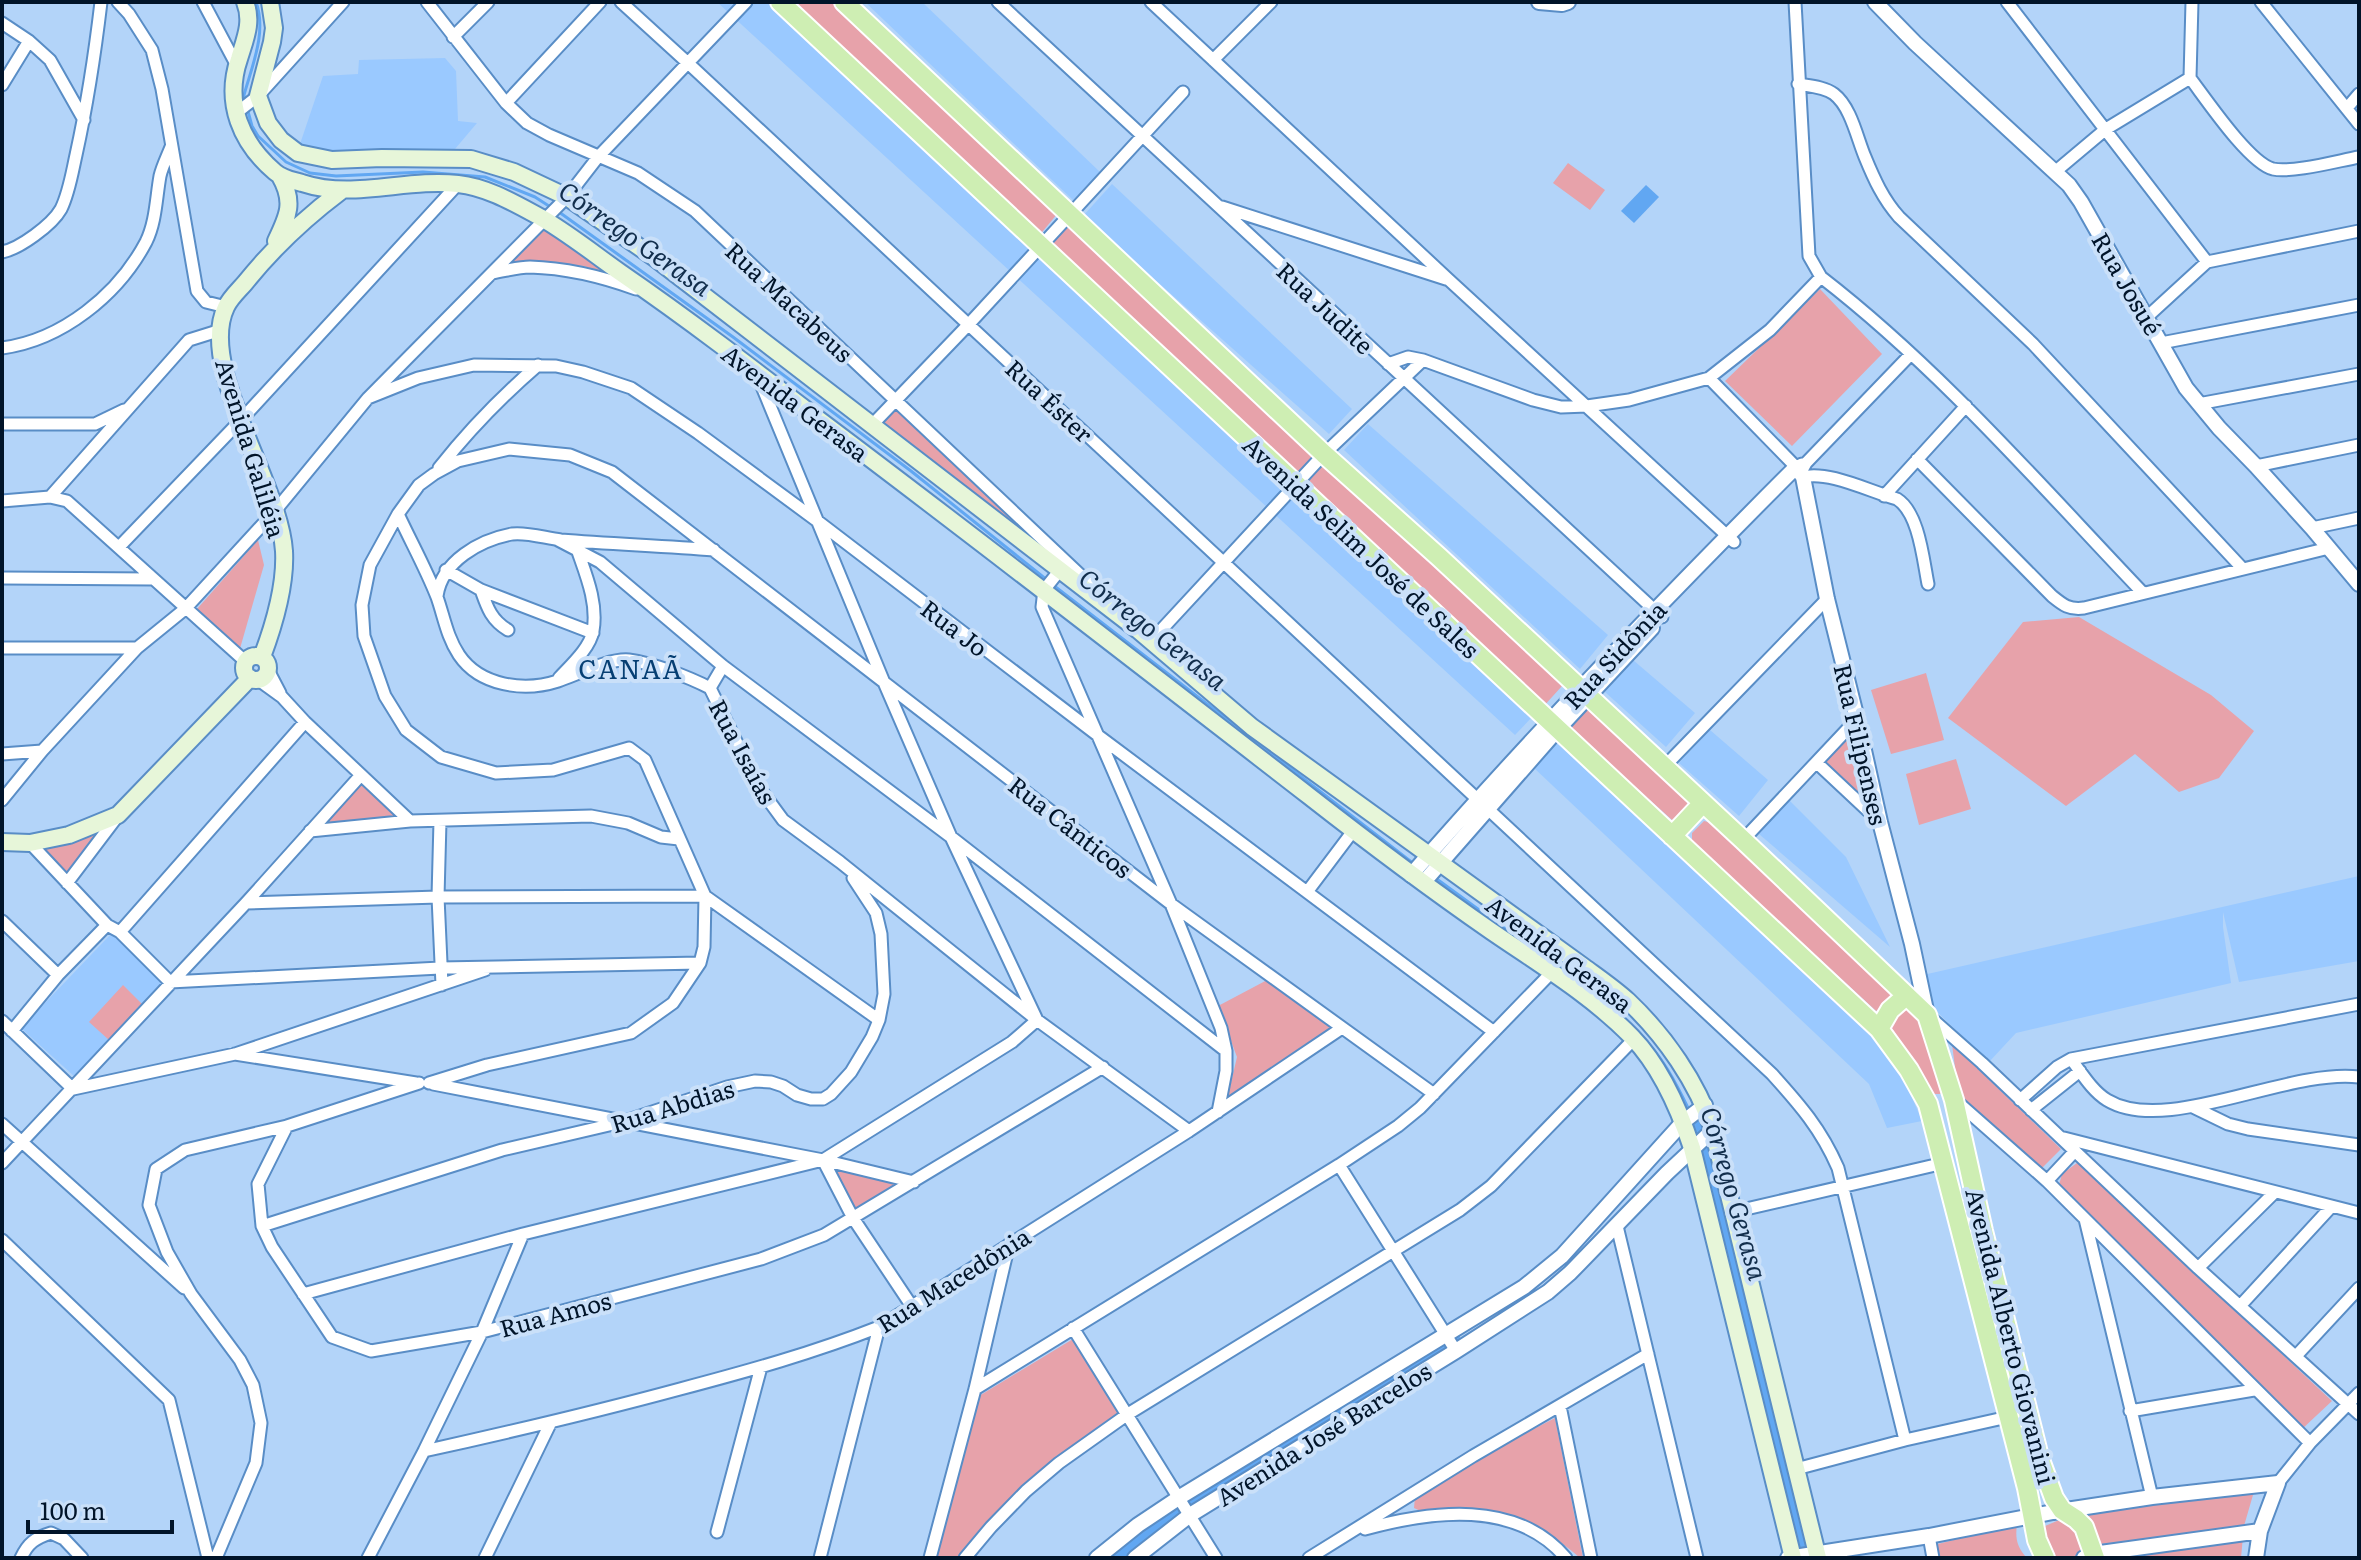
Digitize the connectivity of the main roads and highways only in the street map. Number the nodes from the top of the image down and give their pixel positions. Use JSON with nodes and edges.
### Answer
{"nodes":[{"id":1,"x":245,"y":2,"type":"edge"},
{"id":2,"x":270,"y":2,"type":"edge"},
{"id":3,"x":780,"y":2,"type":"edge"},
{"id":4,"x":844,"y":2,"type":"edge"},
{"id":5,"x":245,"y":106,"type":"junction"},
{"id":6,"x":280,"y":176,"type":"junction"},
{"id":7,"x":341,"y":191,"type":"junction"},
{"id":8,"x":289,"y":206,"type":"junction"},
{"id":9,"x":314,"y":210,"type":"junction"},
{"id":10,"x":269,"y":253,"type":"junction"},
{"id":11,"x":1703,"y":803,"type":"junction"},
{"id":12,"x":1672,"y":836,"type":"junction"},
{"id":13,"x":2,"y":842,"type":"edge"},
{"id":14,"x":1426,"y":869,"type":"junction"},
{"id":15,"x":1906,"y":996,"type":"junction"},
{"id":16,"x":1879,"y":1029,"type":"junction"},
{"id":17,"x":1954,"y":1100,"type":"junction"},
{"id":18,"x":1928,"y":1104,"type":"junction"},
{"id":19,"x":1692,"y":1116,"type":"junction"},
{"id":20,"x":1700,"y":1140,"type":"junction"},
{"id":21,"x":1983,"y":1231,"type":"junction"},
{"id":22,"x":1963,"y":1237,"type":"junction"},
{"id":23,"x":1803,"y":1556,"type":"edge"},
{"id":24,"x":2091,"y":1557,"type":"edge"},
{"id":25,"x":2045,"y":1558,"type":"edge"}],
"edges":[{"from":1,"to":5,"type":"main road","name":"Avenida Gerasa"},
{"from":2,"to":5,"type":"main road"},
{"from":3,"to":12,"type":"main road","name":"Avenida Selim José de Sales"},
{"from":4,"to":11,"type":"main road","name":"Avenida Selim José de Sales"},
{"from":5,"to":6,"type":"main road","name":"Avenida Gerasa"},
{"from":5,"to":14,"type":"main road","name":"Avenida Gerasa"},
{"from":6,"to":7,"type":"main road","name":"Avenida Gerasa"},
{"from":6,"to":8,"type":"main road"},
{"from":7,"to":9,"type":"main road","name":"Avenida Galiléia"},
{"from":7,"to":14,"type":"main road","name":"Avenida Gerasa"},
{"from":8,"to":9,"type":"main road"},
{"from":8,"to":10,"type":"main road","name":"Avenida Galiléia"},
{"from":9,"to":10,"type":"main road","name":"Avenida Galiléia"},
{"from":10,"to":13,"type":"main road","name":"Avenida Galiléia"},
{"from":11,"to":12,"type":"main road"},
{"from":11,"to":15,"type":"main road","name":"Avenida Selim José de Sales"},
{"from":12,"to":16,"type":"main road","name":"Avenida Selim José de Sales"},
{"from":14,"to":19,"type":"main road","name":"Avenida Gerasa"},
{"from":14,"to":19,"type":"main road","name":"Avenida Gerasa"},
{"from":15,"to":16,"type":"main road"},
{"from":15,"to":17,"type":"main road","name":"Avenida Selim José de Sales"},
{"from":16,"to":18,"type":"main road","name":"Avenida Selim José de Sales"},
{"from":17,"to":18,"type":"main road"},
{"from":17,"to":21,"type":"main road","name":"Avenida Alberto Giovanini"},
{"from":18,"to":22,"type":"main road","name":"Avenida Alberto Giovanini"},
{"from":19,"to":20,"type":"main road","name":"Avenida Gerasa"},
{"from":19,"to":20,"type":"main road"},
{"from":20,"to":23,"type":"main road","name":"Avenida Gerasa"},
{"from":20,"to":23,"type":"main road","name":"Avenida Gerasa"},
{"from":21,"to":22,"type":"main road"},
{"from":21,"to":24,"type":"main road","name":"Avenida Alberto Giovanini"},
{"from":22,"to":25,"type":"main road","name":"Avenida Alberto Giovanini"}]}
